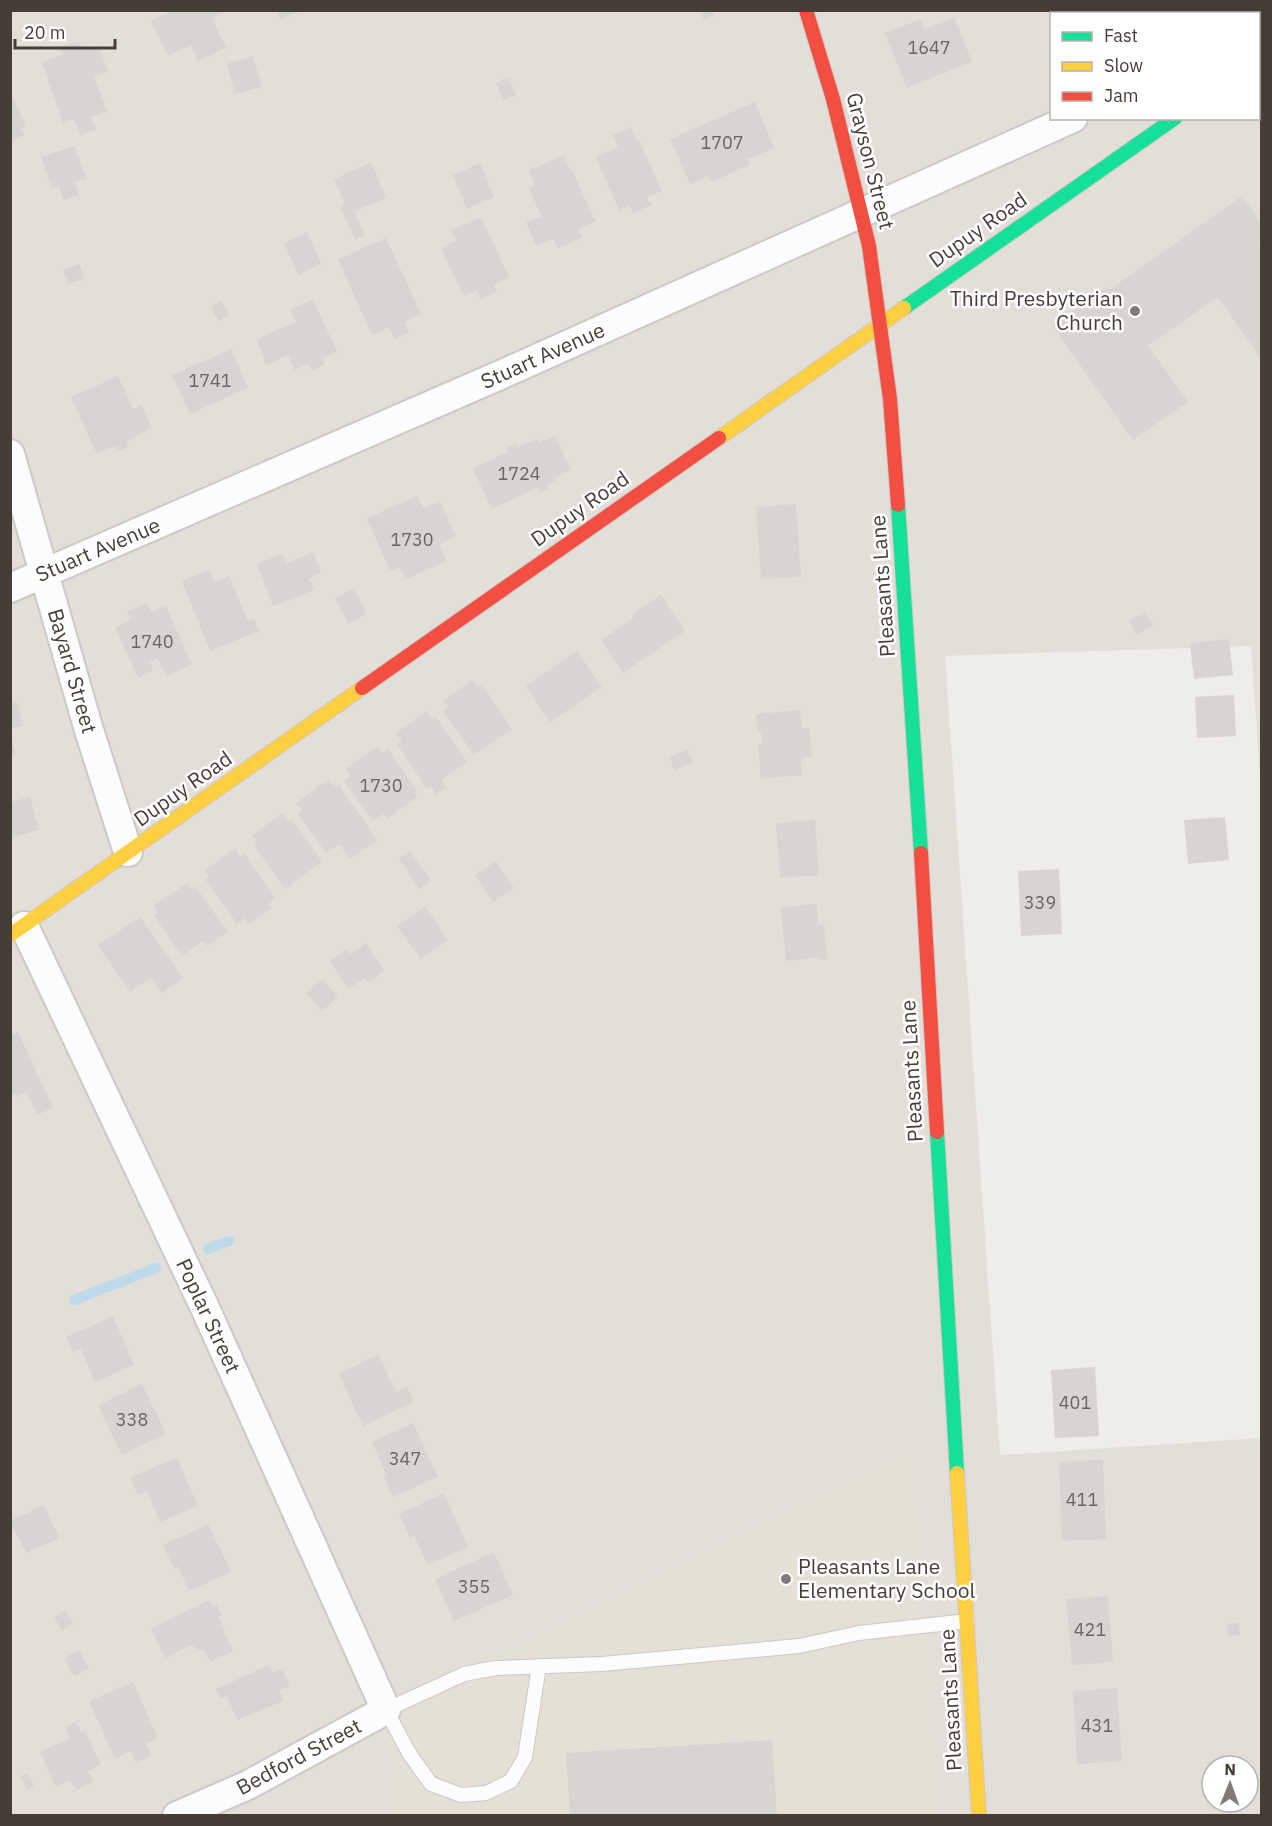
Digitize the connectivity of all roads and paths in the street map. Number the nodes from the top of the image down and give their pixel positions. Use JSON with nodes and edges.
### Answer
{"nodes":[{"id":1,"x":806,"y":10,"type":"edge"},
{"id":2,"x":1069,"y":120,"type":"edge"},
{"id":3,"x":1172,"y":120,"type":"edge"},
{"id":4,"x":861,"y":213,"type":"junction"},
{"id":5,"x":881,"y":324,"type":"junction"},
{"id":6,"x":10,"y":454,"type":"edge"},
{"id":7,"x":44,"y":573,"type":"junction"},
{"id":8,"x":10,"y":588,"type":"edge"},
{"id":9,"x":128,"y":852,"type":"junction"},
{"id":10,"x":17,"y":930,"type":"edge"},
{"id":11,"x":967,"y":1621,"type":"junction"},
{"id":12,"x":539,"y":1666,"type":"junction"},
{"id":13,"x":386,"y":1710,"type":"junction"},
{"id":14,"x":177,"y":1815,"type":"edge"},
{"id":15,"x":979,"y":1815,"type":"edge"}],
"edges":[{"from":1,"to":4,"type":"street","name":"Grayson Street"},
{"from":2,"to":4,"type":"street","name":"Stuart Avenue"},
{"from":3,"to":5,"type":"street","name":"Dupuy Road"},
{"from":4,"to":5,"type":"street","name":"Grayson Street"},
{"from":4,"to":7,"type":"street","name":"Stuart Avenue"},
{"from":5,"to":9,"type":"street","name":"Dupuy Road"},
{"from":5,"to":11,"type":"street","name":"Pleasants Lane"},
{"from":6,"to":7,"type":"street","name":"Bayard Street"},
{"from":7,"to":8,"type":"street","name":"Stuart Avenue"},
{"from":7,"to":9,"type":"street","name":"Bayard Street"},
{"from":9,"to":10,"type":"street","name":"Dupuy Road"},
{"from":10,"to":13,"type":"street","name":"Poplar Street"},
{"from":11,"to":12,"type":"lane"},
{"from":11,"to":15,"type":"street","name":"Pleasants Lane"},
{"from":12,"to":13,"type":"lane"},
{"from":12,"to":13,"type":"lane"},
{"from":13,"to":14,"type":"street","name":"Bedford Street"}]}
